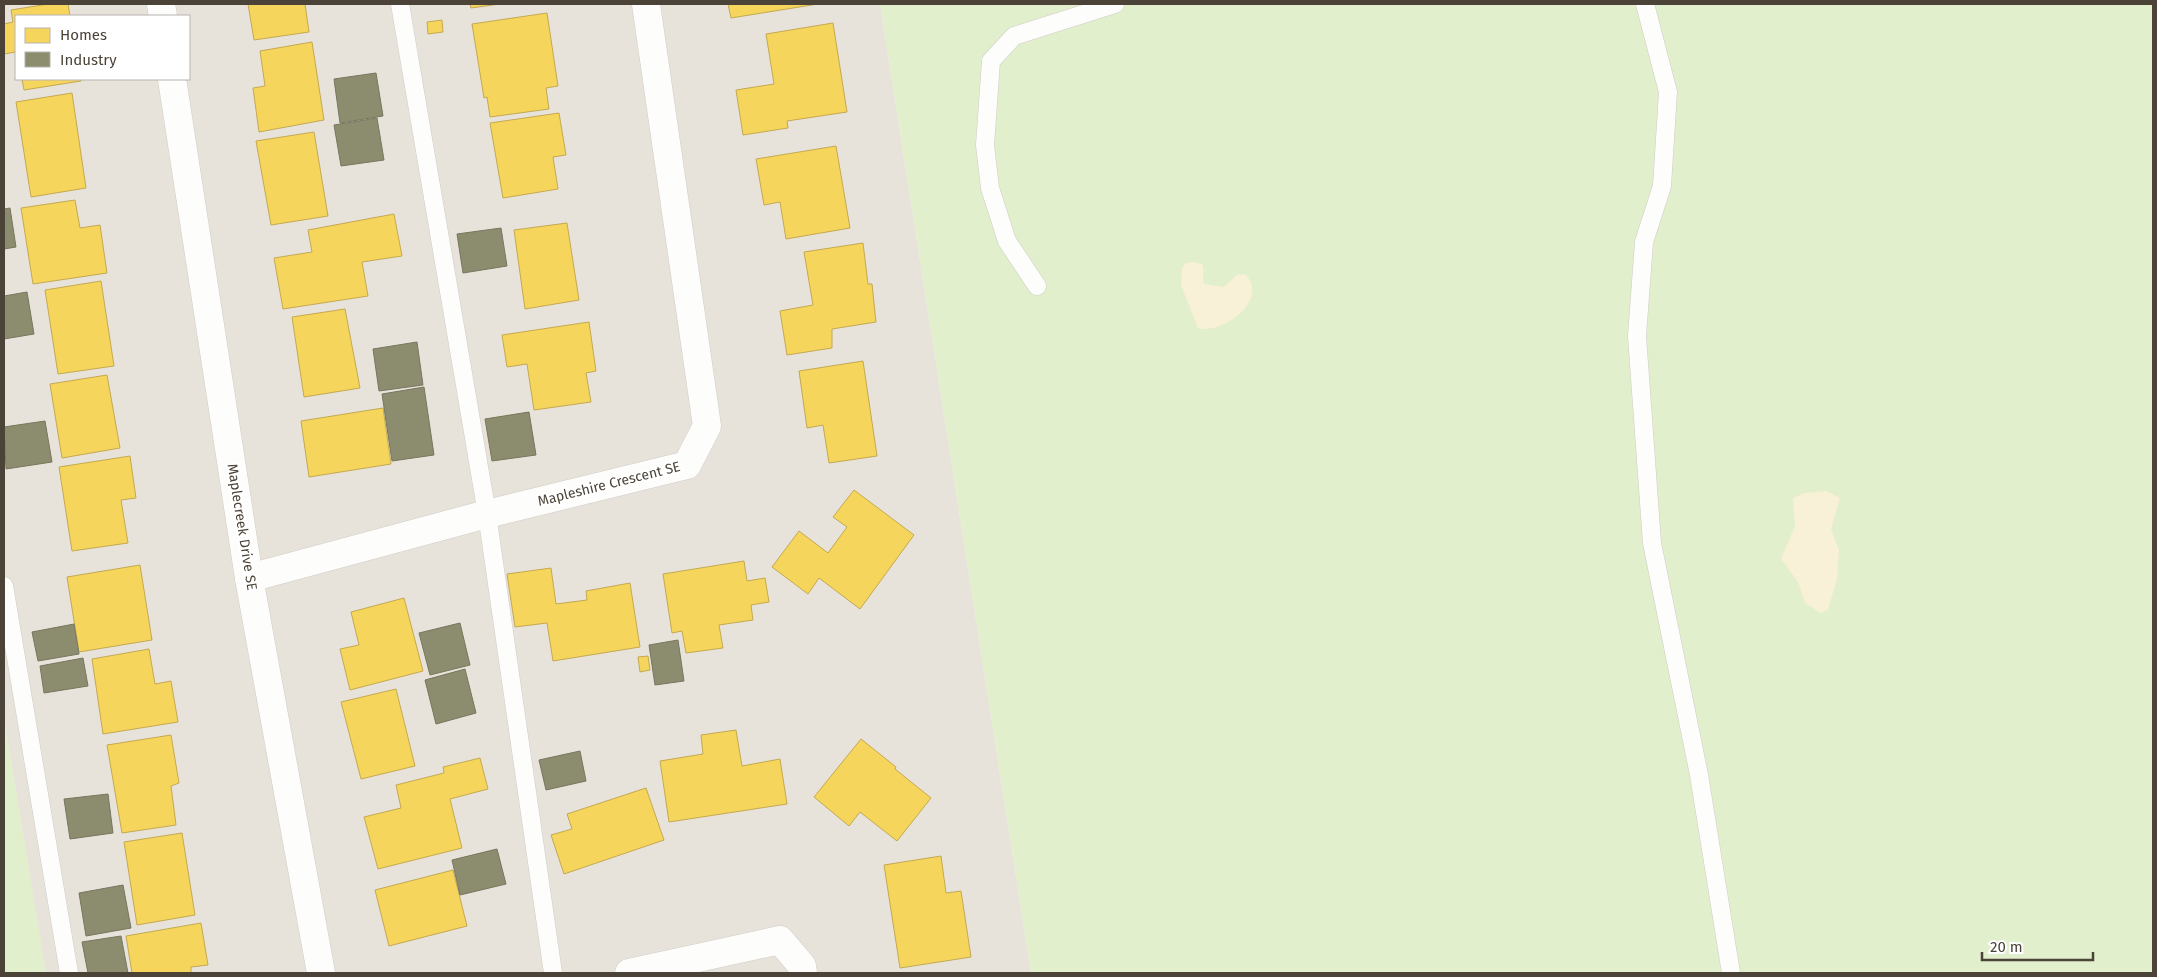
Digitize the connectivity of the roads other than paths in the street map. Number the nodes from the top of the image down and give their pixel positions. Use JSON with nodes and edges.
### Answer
{"nodes":[{"id":1,"x":400,"y":4,"type":"edge"},
{"id":2,"x":646,"y":4,"type":"edge"},
{"id":3,"x":1115,"y":4,"type":"edge"},
{"id":4,"x":1645,"y":4,"type":"edge"},
{"id":5,"x":172,"y":80,"type":"edge"},
{"id":6,"x":1037,"y":286,"type":"dead end"},
{"id":7,"x":487,"y":514,"type":"junction"},
{"id":8,"x":250,"y":578,"type":"junction"},
{"id":9,"x":4,"y":586,"type":"edge"},
{"id":10,"x":69,"y":973,"type":"edge"},
{"id":11,"x":321,"y":973,"type":"edge"},
{"id":12,"x":553,"y":973,"type":"edge"},
{"id":13,"x":629,"y":973,"type":"edge"},
{"id":14,"x":803,"y":973,"type":"edge"},
{"id":15,"x":1731,"y":973,"type":"edge"}],
"edges":[{"from":1,"to":7,"type":"lane"},
{"from":2,"to":7,"type":"street","name":"Mapleshire Crescent SE"},
{"from":3,"to":6,"type":"lane"},
{"from":4,"to":15,"type":"lane"},
{"from":5,"to":8,"type":"street","name":"Maplecreek Drive SE"},
{"from":7,"to":8,"type":"street","name":"Mapleshire Crescent SE"},
{"from":7,"to":12,"type":"lane"},
{"from":8,"to":11,"type":"street","name":"Maplecreek Drive SE"},
{"from":9,"to":10,"type":"lane"},
{"from":13,"to":14,"type":"street"}]}
